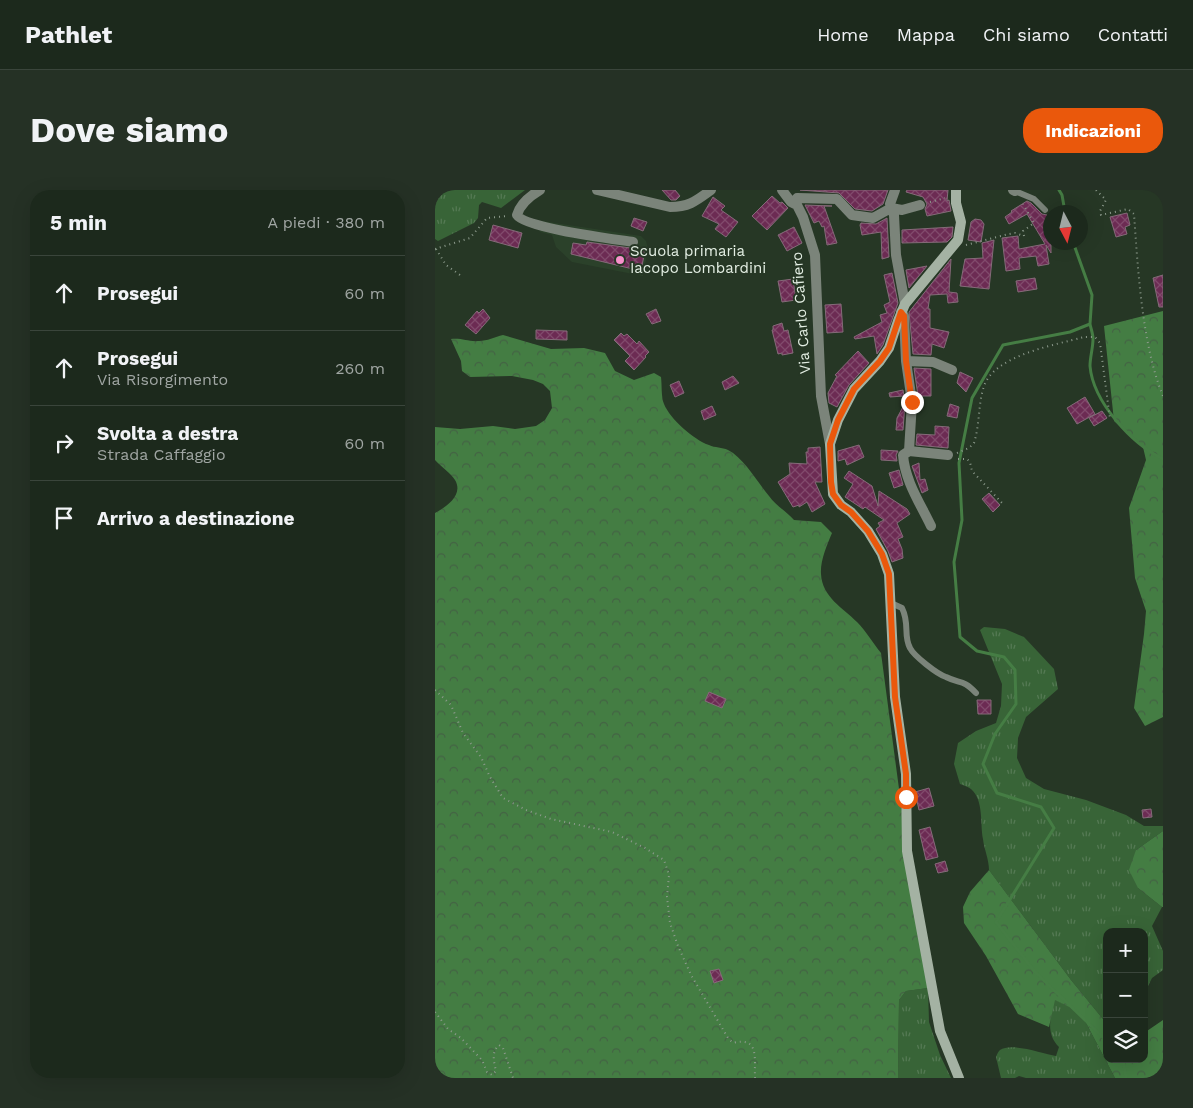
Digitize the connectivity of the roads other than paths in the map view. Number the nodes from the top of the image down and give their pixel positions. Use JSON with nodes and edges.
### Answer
{"nodes":[{"id":1,"x":540,"y":190,"type":"edge"},
{"id":2,"x":597,"y":190,"type":"edge"},
{"id":3,"x":711,"y":190,"type":"edge"},
{"id":4,"x":895,"y":190,"type":"edge"},
{"id":5,"x":1014,"y":191,"type":"edge"},
{"id":6,"x":956,"y":193,"type":"edge"},
{"id":7,"x":786,"y":194,"type":"edge"},
{"id":8,"x":921,"y":205,"type":"road end"},
{"id":9,"x":891,"y":208,"type":"junction"},
{"id":10,"x":1043,"y":208,"type":"edge"},
{"id":11,"x":633,"y":242,"type":"dead end"},
{"id":12,"x":903,"y":308,"type":"junction"},
{"id":13,"x":906,"y":361,"type":"junction"},
{"id":14,"x":952,"y":370,"type":"dead end"},
{"id":15,"x":830,"y":444,"type":"junction"},
{"id":16,"x":909,"y":450,"type":"junction"},
{"id":17,"x":952,"y":456,"type":"road end"},
{"id":18,"x":931,"y":526,"type":"dead end"},
{"id":19,"x":891,"y":603,"type":"junction"},
{"id":20,"x":976,"y":693,"type":"dead end"},
{"id":21,"x":959,"y":1078,"type":"edge"}],
"edges":[{"from":1,"to":11,"type":"street"},
{"from":2,"to":3,"type":"street"},
{"from":4,"to":9,"type":"street"},
{"from":5,"to":10,"type":"lane"},
{"from":6,"to":12,"type":"main road"},
{"from":7,"to":9,"type":"street"},
{"from":7,"to":15,"type":"street","name":"Via Carlo Cafiero"},
{"from":8,"to":9,"type":"street"},
{"from":9,"to":12,"type":"street"},
{"from":12,"to":13,"type":"street"},
{"from":12,"to":15,"type":"main road"},
{"from":13,"to":14,"type":"street"},
{"from":13,"to":16,"type":"street"},
{"from":15,"to":19,"type":"main road"},
{"from":16,"to":17,"type":"street"},
{"from":16,"to":18,"type":"street"},
{"from":19,"to":20,"type":"lane"},
{"from":19,"to":21,"type":"main road"}]}
